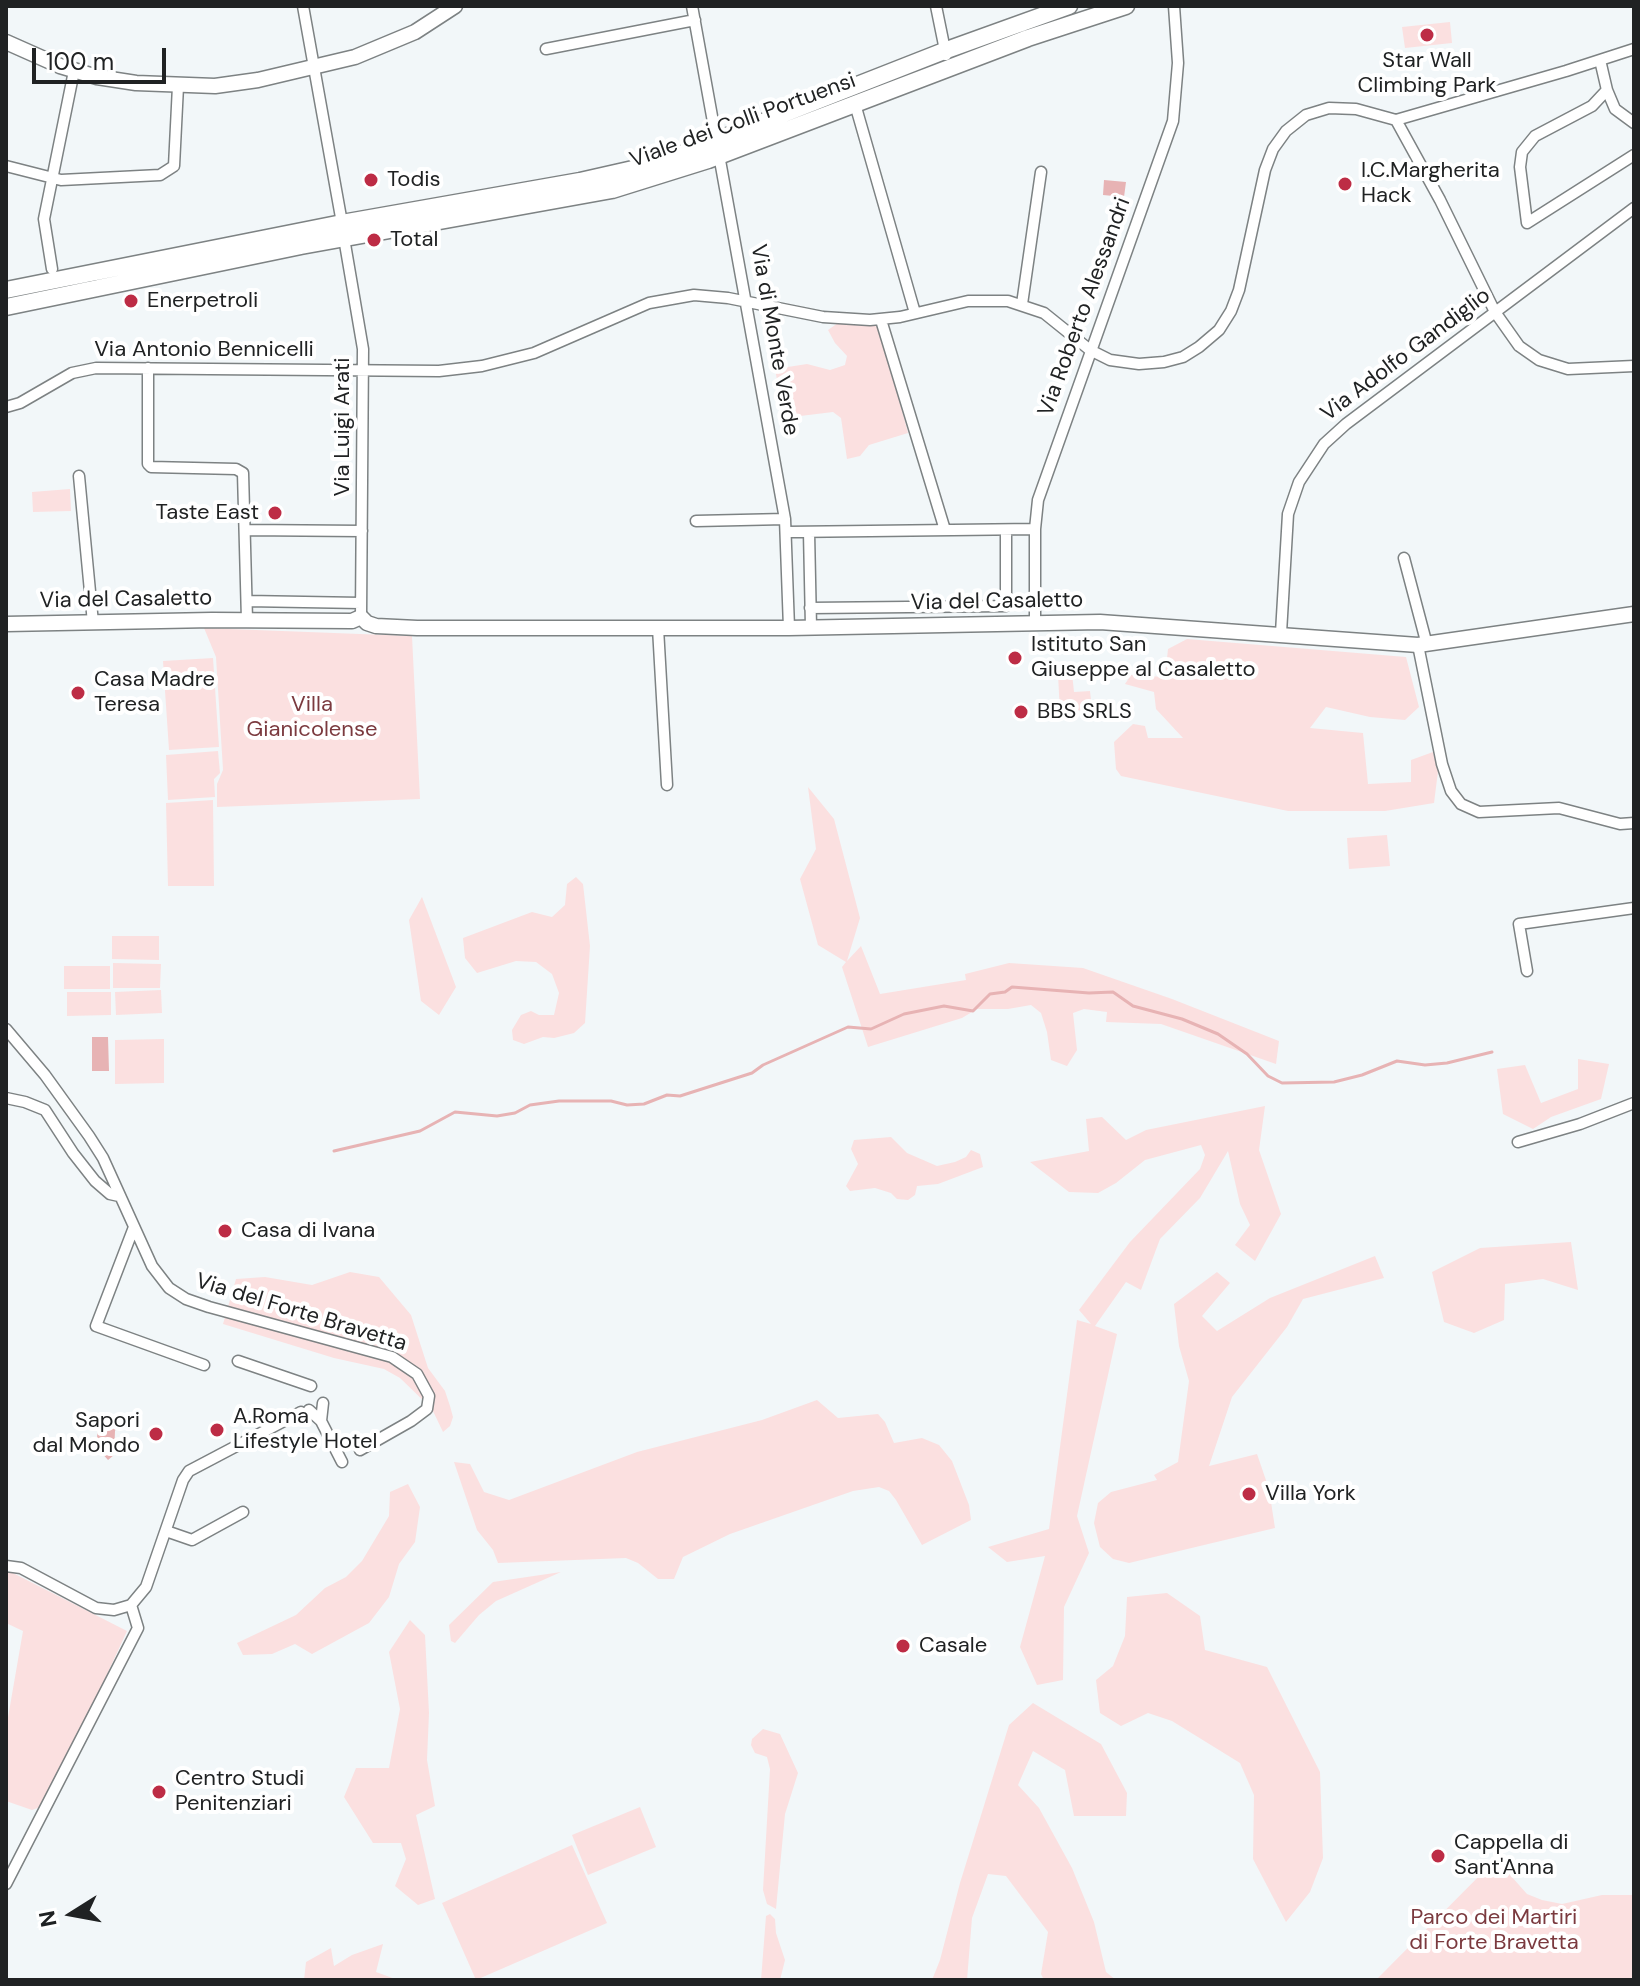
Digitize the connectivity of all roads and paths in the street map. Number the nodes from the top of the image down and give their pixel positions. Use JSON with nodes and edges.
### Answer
{"nodes":[{"id":1,"x":303,"y":6,"type":"edge"},
{"id":2,"x":455,"y":6,"type":"edge"},
{"id":3,"x":692,"y":6,"type":"edge"},
{"id":4,"x":936,"y":6,"type":"edge"},
{"id":5,"x":1069,"y":6,"type":"edge"},
{"id":6,"x":1126,"y":6,"type":"edge"},
{"id":7,"x":1174,"y":6,"type":"edge"},
{"id":8,"x":695,"y":20,"type":"junction"},
{"id":9,"x":6,"y":42,"type":"edge"},
{"id":10,"x":546,"y":49,"type":"dead end"},
{"id":11,"x":1634,"y":49,"type":"edge"},
{"id":12,"x":944,"y":51,"type":"junction"},
{"id":13,"x":1600,"y":60,"type":"junction"},
{"id":14,"x":313,"y":68,"type":"junction"},
{"id":15,"x":950,"y":68,"type":"junction"},
{"id":16,"x":74,"y":71,"type":"junction"},
{"id":17,"x":178,"y":86,"type":"junction"},
{"id":18,"x":1607,"y":90,"type":"junction"},
{"id":19,"x":855,"y":104,"type":"junction"},
{"id":20,"x":1396,"y":120,"type":"junction"},
{"id":21,"x":1634,"y":123,"type":"edge"},
{"id":22,"x":719,"y":148,"type":"junction"},
{"id":23,"x":1634,"y":155,"type":"edge"},
{"id":24,"x":6,"y":166,"type":"edge"},
{"id":25,"x":1041,"y":172,"type":"dead end"},
{"id":26,"x":52,"y":179,"type":"junction"},
{"id":27,"x":1634,"y":208,"type":"edge"},
{"id":28,"x":343,"y":230,"type":"junction"},
{"id":29,"x":52,"y":269,"type":"dead end"},
{"id":30,"x":106,"y":278,"type":"junction"},
{"id":31,"x":6,"y":290,"type":"edge"},
{"id":32,"x":746,"y":301,"type":"junction"},
{"id":33,"x":1022,"y":304,"type":"junction"},
{"id":34,"x":6,"y":307,"type":"edge"},
{"id":35,"x":1495,"y":312,"type":"junction"},
{"id":36,"x":915,"y":313,"type":"junction"},
{"id":37,"x":881,"y":320,"type":"junction"},
{"id":38,"x":1090,"y":350,"type":"junction"},
{"id":39,"x":1634,"y":366,"type":"edge"},
{"id":40,"x":148,"y":368,"type":"junction"},
{"id":41,"x":363,"y":370,"type":"junction"},
{"id":42,"x":6,"y":407,"type":"edge"},
{"id":43,"x":79,"y":476,"type":"dead end"},
{"id":44,"x":785,"y":519,"type":"junction"},
{"id":45,"x":696,"y":521,"type":"dead end"},
{"id":46,"x":1035,"y":529,"type":"junction"},
{"id":47,"x":245,"y":530,"type":"junction"},
{"id":48,"x":945,"y":530,"type":"junction"},
{"id":49,"x":1006,"y":530,"type":"junction"},
{"id":50,"x":362,"y":531,"type":"junction"},
{"id":51,"x":787,"y":532,"type":"junction"},
{"id":52,"x":809,"y":532,"type":"junction"},
{"id":53,"x":1404,"y":558,"type":"dead end"},
{"id":54,"x":247,"y":601,"type":"junction"},
{"id":55,"x":810,"y":608,"type":"junction"},
{"id":56,"x":361,"y":610,"type":"junction"},
{"id":57,"x":1634,"y":614,"type":"edge"},
{"id":58,"x":247,"y":620,"type":"junction"},
{"id":59,"x":93,"y":623,"type":"junction"},
{"id":60,"x":6,"y":624,"type":"edge"},
{"id":61,"x":1035,"y":624,"type":"junction"},
{"id":62,"x":811,"y":627,"type":"junction"},
{"id":63,"x":658,"y":628,"type":"junction"},
{"id":64,"x":789,"y":628,"type":"junction"},
{"id":65,"x":1281,"y":633,"type":"junction"},
{"id":66,"x":1423,"y":645,"type":"junction"},
{"id":67,"x":667,"y":785,"type":"dead end"},
{"id":68,"x":1634,"y":823,"type":"edge"},
{"id":69,"x":1634,"y":908,"type":"edge"},
{"id":70,"x":1527,"y":971,"type":"dead end"},
{"id":71,"x":6,"y":1029,"type":"edge"},
{"id":72,"x":6,"y":1098,"type":"edge"},
{"id":73,"x":1634,"y":1103,"type":"edge"},
{"id":74,"x":1518,"y":1142,"type":"dead end"},
{"id":75,"x":119,"y":1196,"type":"junction"},
{"id":76,"x":134,"y":1227,"type":"junction"},
{"id":77,"x":238,"y":1361,"type":"dead end"},
{"id":78,"x":204,"y":1365,"type":"dead end"},
{"id":79,"x":311,"y":1386,"type":"dead end"},
{"id":80,"x":323,"y":1403,"type":"dead end"},
{"id":81,"x":321,"y":1421,"type":"junction"},
{"id":82,"x":360,"y":1450,"type":"dead end"},
{"id":83,"x":342,"y":1462,"type":"dead end"},
{"id":84,"x":243,"y":1512,"type":"dead end"},
{"id":85,"x":166,"y":1531,"type":"junction"},
{"id":86,"x":6,"y":1566,"type":"edge"},
{"id":87,"x":131,"y":1605,"type":"junction"},
{"id":88,"x":6,"y":1884,"type":"edge"}],
"edges":[{"from":1,"to":14,"type":"street","name":"Via Luigi Arati"},
{"from":2,"to":14,"type":"street"},
{"from":3,"to":8,"type":"street","name":"Via di Monte Verde"},
{"from":4,"to":12,"type":"street"},
{"from":5,"to":12,"type":"main road","name":"Viale dei Colli Portuensi"},
{"from":6,"to":15,"type":"main road","name":"Viale dei Colli Portuensi"},
{"from":7,"to":38,"type":"street","name":"Via Roberto Alessandri"},
{"from":8,"to":10,"type":"street"},
{"from":8,"to":22,"type":"street","name":"Via di Monte Verde"},
{"from":9,"to":16,"type":"street"},
{"from":11,"to":13,"type":"street"},
{"from":12,"to":15,"type":"street"},
{"from":12,"to":22,"type":"main road","name":"Viale dei Colli Portuensi"},
{"from":13,"to":18,"type":"street"},
{"from":13,"to":20,"type":"street"},
{"from":14,"to":17,"type":"street"},
{"from":14,"to":28,"type":"street","name":"Via Luigi Arati"},
{"from":15,"to":19,"type":"main road","name":"Viale dei Colli Portuensi"},
{"from":16,"to":17,"type":"street"},
{"from":16,"to":26,"type":"street"},
{"from":17,"to":26,"type":"street"},
{"from":18,"to":21,"type":"street"},
{"from":18,"to":23,"type":"street"},
{"from":19,"to":22,"type":"main road","name":"Viale dei Colli Portuensi"},
{"from":19,"to":36,"type":"street"},
{"from":20,"to":35,"type":"street"},
{"from":20,"to":38,"type":"street"},
{"from":22,"to":28,"type":"main road","name":"Viale dei Colli Portuensi"},
{"from":22,"to":32,"type":"street","name":"Via di Monte Verde"},
{"from":24,"to":26,"type":"street"},
{"from":25,"to":33,"type":"street"},
{"from":26,"to":29,"type":"street"},
{"from":27,"to":35,"type":"street","name":"Via Adolfo Gandiglio"},
{"from":28,"to":30,"type":"main road","name":"Viale dei Colli Portuensi"},
{"from":28,"to":41,"type":"street","name":"Via Luigi Arati"},
{"from":30,"to":31,"type":"main road","name":"Viale dei Colli Portuensi"},
{"from":30,"to":34,"type":"main road","name":"Viale dei Colli Portuensi"},
{"from":32,"to":37,"type":"street","name":"Via Antonio Bennicelli"},
{"from":32,"to":41,"type":"street","name":"Via Antonio Bennicelli"},
{"from":32,"to":44,"type":"street","name":"Via di Monte Verde"},
{"from":33,"to":36,"type":"street","name":"Via Antonio Bennicelli"},
{"from":33,"to":38,"type":"street"},
{"from":35,"to":39,"type":"street"},
{"from":35,"to":65,"type":"street","name":"Via Adolfo Gandiglio"},
{"from":36,"to":37,"type":"street","name":"Via Antonio Bennicelli"},
{"from":37,"to":48,"type":"street"},
{"from":38,"to":46,"type":"street","name":"Via Roberto Alessandri"},
{"from":40,"to":41,"type":"street","name":"Via Antonio Bennicelli"},
{"from":40,"to":42,"type":"street","name":"Via Antonio Bennicelli"},
{"from":40,"to":47,"type":"street"},
{"from":41,"to":50,"type":"street","name":"Via Luigi Arati"},
{"from":43,"to":59,"type":"street"},
{"from":44,"to":45,"type":"street"},
{"from":44,"to":51,"type":"street","name":"Via di Monte Verde"},
{"from":46,"to":49,"type":"street"},
{"from":46,"to":61,"type":"street","name":"Via Roberto Alessandri"},
{"from":47,"to":50,"type":"street"},
{"from":47,"to":54,"type":"street"},
{"from":48,"to":49,"type":"street"},
{"from":48,"to":52,"type":"street"},
{"from":49,"to":55,"type":"street"},
{"from":50,"to":56,"type":"street","name":"Via Luigi Arati"},
{"from":51,"to":52,"type":"street"},
{"from":51,"to":64,"type":"street","name":"Via di Monte Verde"},
{"from":52,"to":55,"type":"street"},
{"from":53,"to":66,"type":"street"},
{"from":54,"to":56,"type":"street"},
{"from":54,"to":58,"type":"street"},
{"from":55,"to":62,"type":"street"},
{"from":56,"to":58,"type":"street","name":"Via del Casaletto"},
{"from":56,"to":63,"type":"street","name":"Via del Casaletto"},
{"from":57,"to":66,"type":"street","name":"Via del Casaletto"},
{"from":58,"to":59,"type":"street","name":"Via del Casaletto"},
{"from":59,"to":60,"type":"street","name":"Via del Casaletto"},
{"from":61,"to":62,"type":"street","name":"Via del Casaletto"},
{"from":61,"to":65,"type":"street","name":"Via del Casaletto"},
{"from":62,"to":64,"type":"street","name":"Via del Casaletto"},
{"from":63,"to":64,"type":"street","name":"Via del Casaletto"},
{"from":63,"to":67,"type":"street"},
{"from":65,"to":66,"type":"street","name":"Via del Casaletto"},
{"from":66,"to":68,"type":"street"},
{"from":69,"to":70,"type":"street"},
{"from":71,"to":75,"type":"street","name":"Via del Forte Bravetta"},
{"from":72,"to":75,"type":"street"},
{"from":73,"to":74,"type":"street"},
{"from":75,"to":76,"type":"street","name":"Via del Forte Bravetta"},
{"from":76,"to":78,"type":"street"},
{"from":76,"to":82,"type":"street","name":"Via del Forte Bravetta"},
{"from":77,"to":79,"type":"street"},
{"from":80,"to":81,"type":"street"},
{"from":81,"to":83,"type":"street"},
{"from":81,"to":85,"type":"street"},
{"from":84,"to":85,"type":"street"},
{"from":85,"to":87,"type":"street"},
{"from":86,"to":87,"type":"street"},
{"from":87,"to":88,"type":"street"}]}
